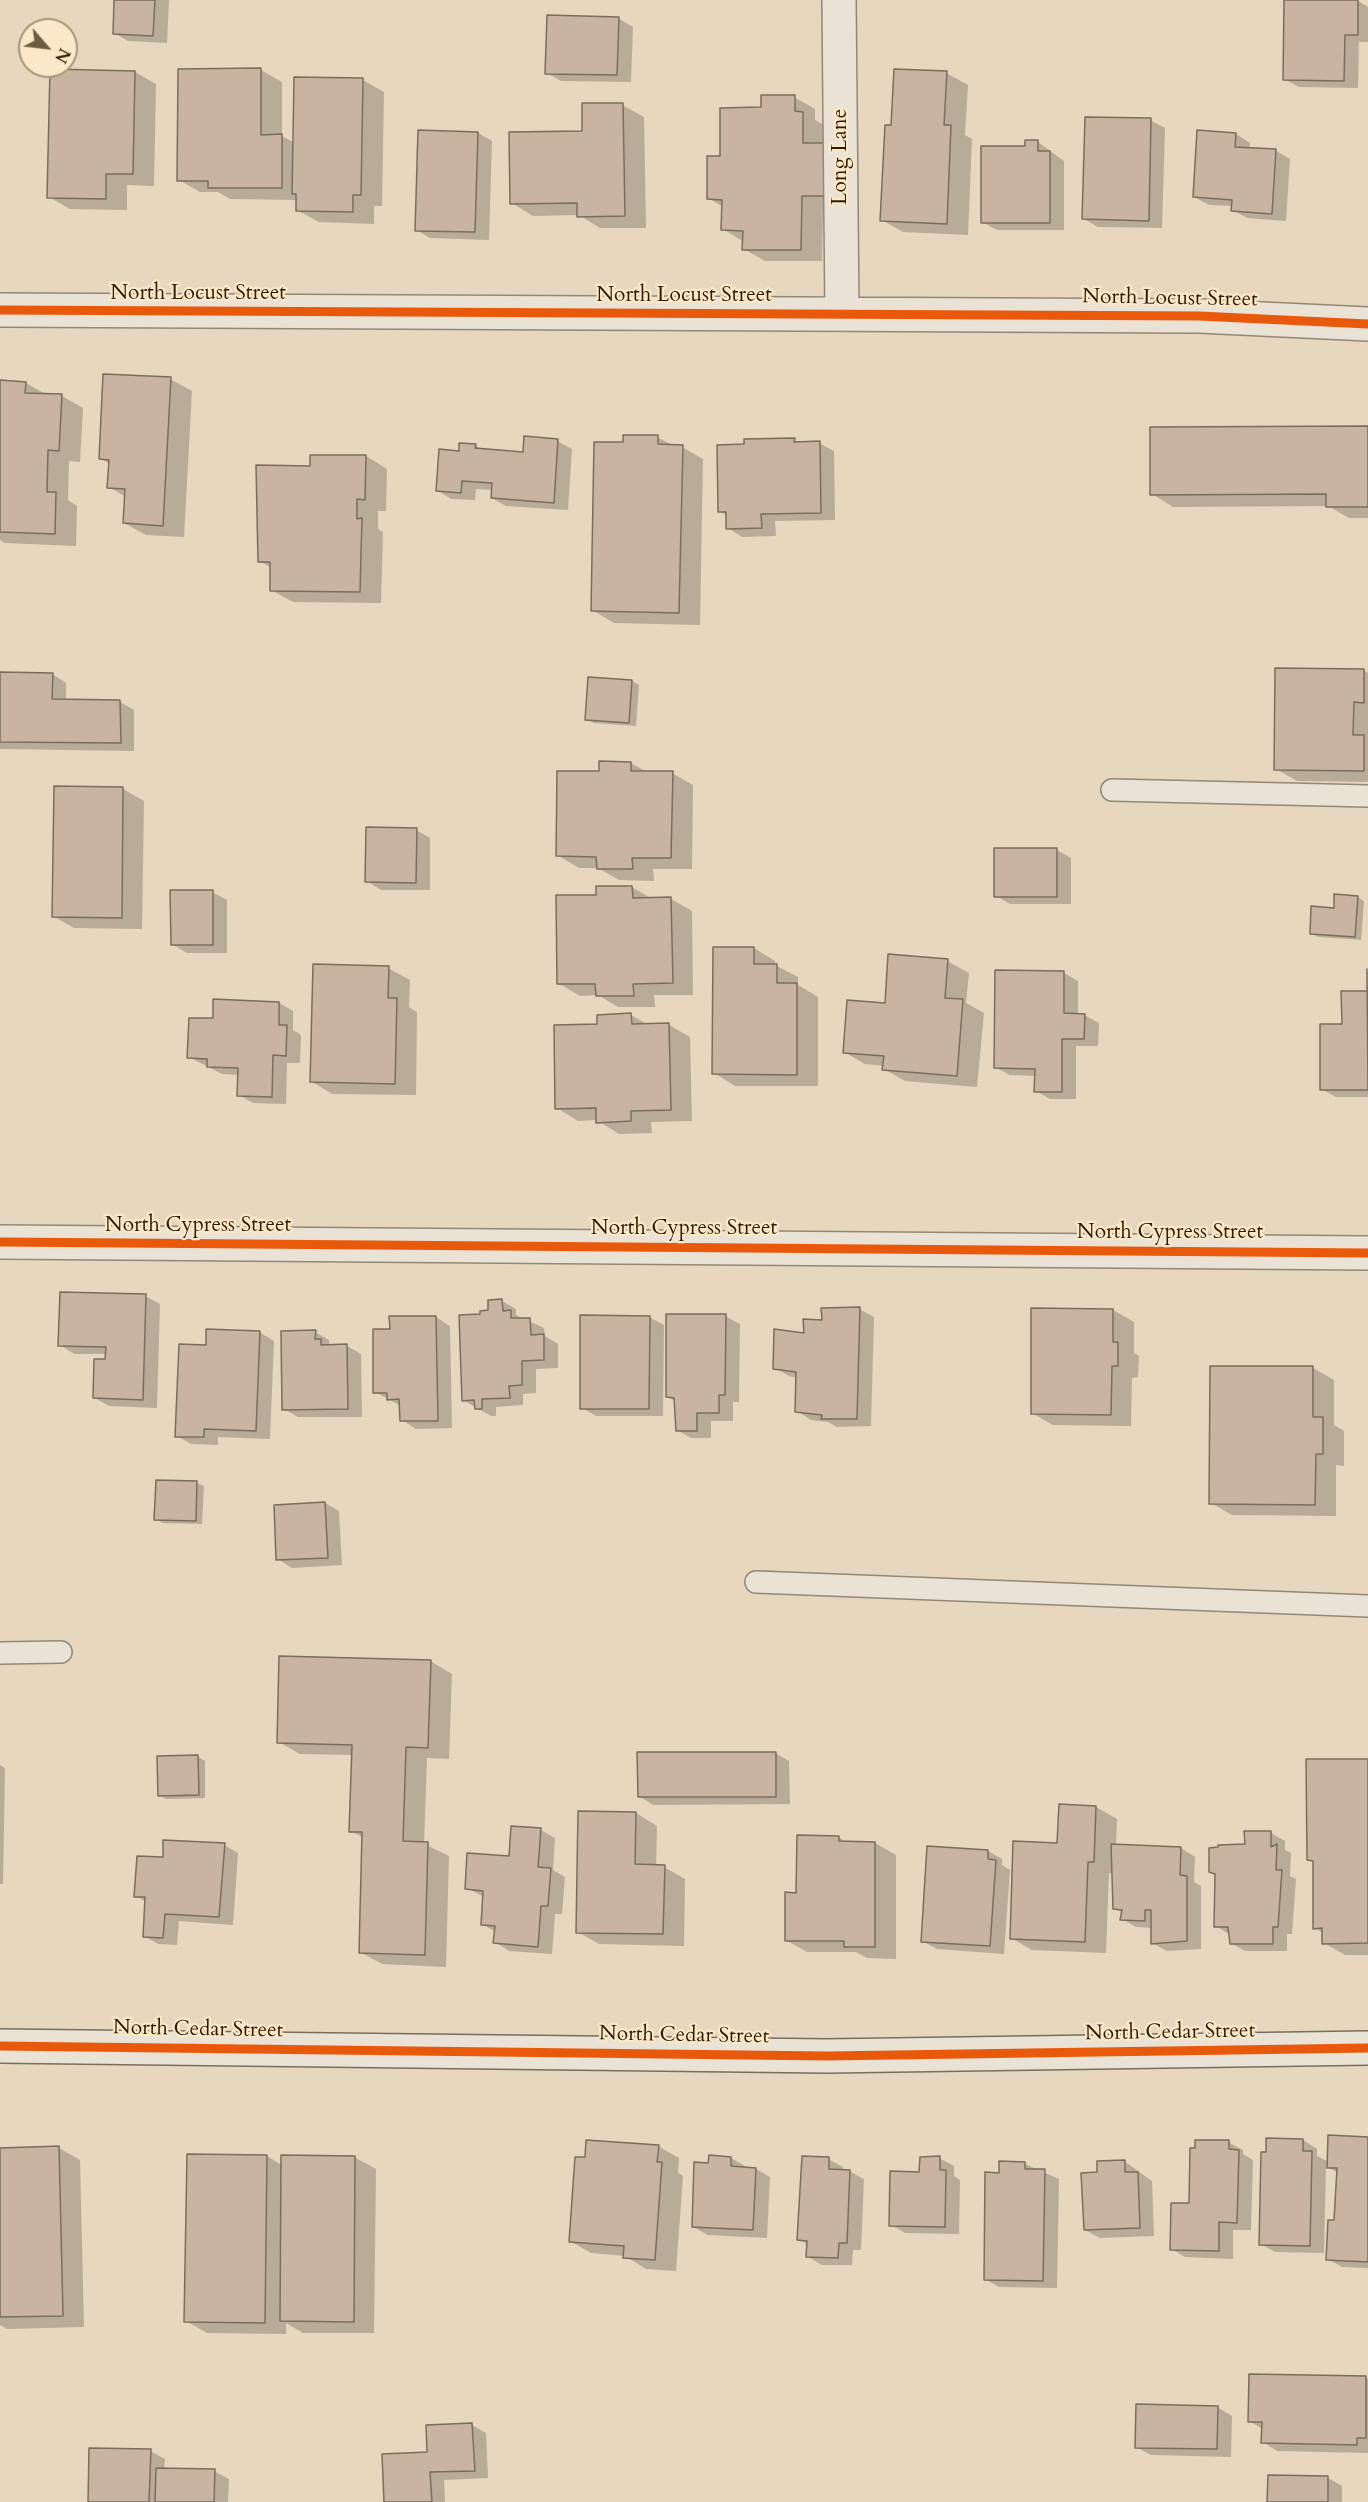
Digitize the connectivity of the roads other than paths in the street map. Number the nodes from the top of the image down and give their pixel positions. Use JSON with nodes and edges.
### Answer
{"nodes":[{"id":1,"x":839,"y":0,"type":"edge"},
{"id":2,"x":0,"y":310,"type":"edge"},
{"id":3,"x":842,"y":314,"type":"junction"},
{"id":4,"x":1368,"y":324,"type":"edge"},
{"id":5,"x":1112,"y":790,"type":"dead end"},
{"id":6,"x":1368,"y":796,"type":"edge"},
{"id":7,"x":0,"y":1242,"type":"edge"},
{"id":8,"x":1368,"y":1253,"type":"edge"},
{"id":9,"x":756,"y":1582,"type":"dead end"},
{"id":10,"x":1368,"y":1606,"type":"edge"},
{"id":11,"x":0,"y":1653,"type":"edge"},
{"id":12,"x":61,"y":1653,"type":"dead end"},
{"id":13,"x":0,"y":2046,"type":"edge"},
{"id":14,"x":1368,"y":2048,"type":"edge"}],
"edges":[{"from":1,"to":3,"type":"street","name":"Long Lane"},
{"from":2,"to":3,"type":"street","name":"North Locust Street"},
{"from":3,"to":4,"type":"street","name":"North Locust Street"},
{"from":5,"to":6,"type":"lane"},
{"from":7,"to":8,"type":"street","name":"North Cypress Street"},
{"from":9,"to":10,"type":"lane"},
{"from":11,"to":12,"type":"lane"},
{"from":13,"to":14,"type":"street","name":"North Cedar Street"}]}
